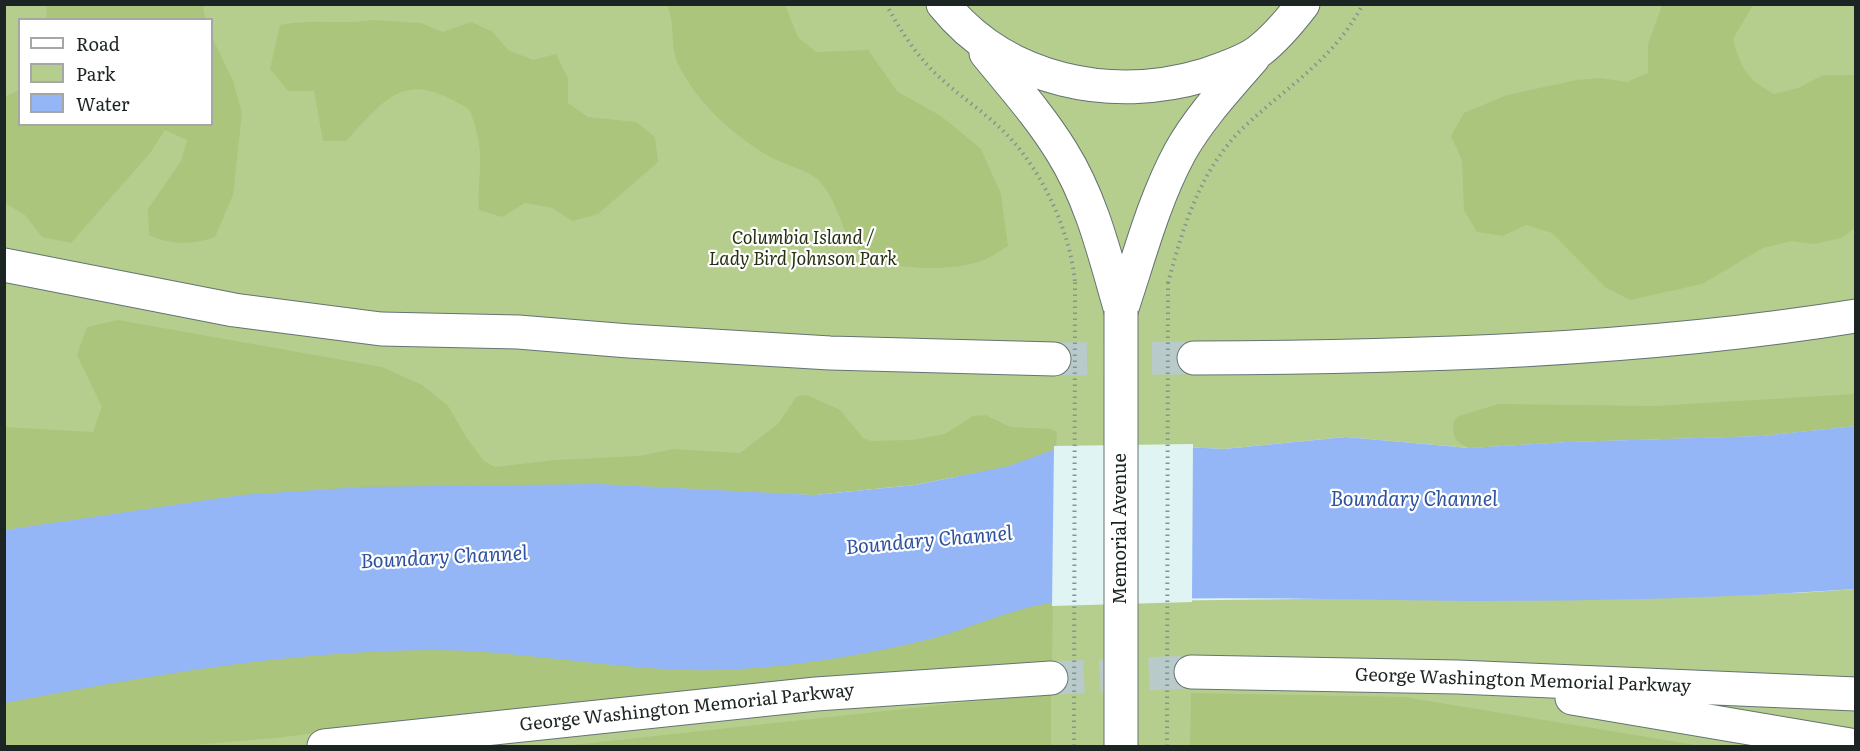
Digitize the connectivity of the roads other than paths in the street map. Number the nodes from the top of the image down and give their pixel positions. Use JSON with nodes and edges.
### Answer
{"nodes":[{"id":1,"x":943,"y":4,"type":"edge"},
{"id":2,"x":1303,"y":4,"type":"edge"},
{"id":3,"x":972,"y":36,"type":"junction"},
{"id":4,"x":1258,"y":52,"type":"junction"},
{"id":5,"x":4,"y":265,"type":"edge"},
{"id":6,"x":1121,"y":292,"type":"junction"},
{"id":7,"x":1856,"y":316,"type":"edge"},
{"id":8,"x":1054,"y":358,"type":"tunnel mouth"},
{"id":9,"x":1194,"y":358,"type":"tunnel mouth"},
{"id":10,"x":1191,"y":672,"type":"tunnel mouth"},
{"id":11,"x":1458,"y":677,"type":"junction"},
{"id":12,"x":1051,"y":678,"type":"tunnel mouth"},
{"id":13,"x":1856,"y":694,"type":"edge"},
{"id":14,"x":1856,"y":746,"type":"edge"},
{"id":15,"x":324,"y":747,"type":"edge"},
{"id":16,"x":1121,"y":747,"type":"edge"}],
"edges":[{"from":1,"to":3,"type":"main road"},
{"from":2,"to":4,"type":"main road","name":"Memorial Avenue"},
{"from":3,"to":4,"type":"main road"},
{"from":3,"to":6,"type":"main road","name":"Memorial Avenue"},
{"from":4,"to":6,"type":"main road","name":"Memorial Avenue"},
{"from":5,"to":8,"type":"main road"},
{"from":6,"to":16,"type":"main road","name":"Memorial Avenue","bridge":true},
{"from":7,"to":9,"type":"main road"},
{"from":10,"to":11,"type":"main road","name":"George Washington Memorial Parkway"},
{"from":11,"to":13,"type":"main road","name":"George Washington Memorial Parkway"},
{"from":11,"to":14,"type":"main road"},
{"from":12,"to":15,"type":"main road","name":"George Washington Memorial Parkway"}]}
